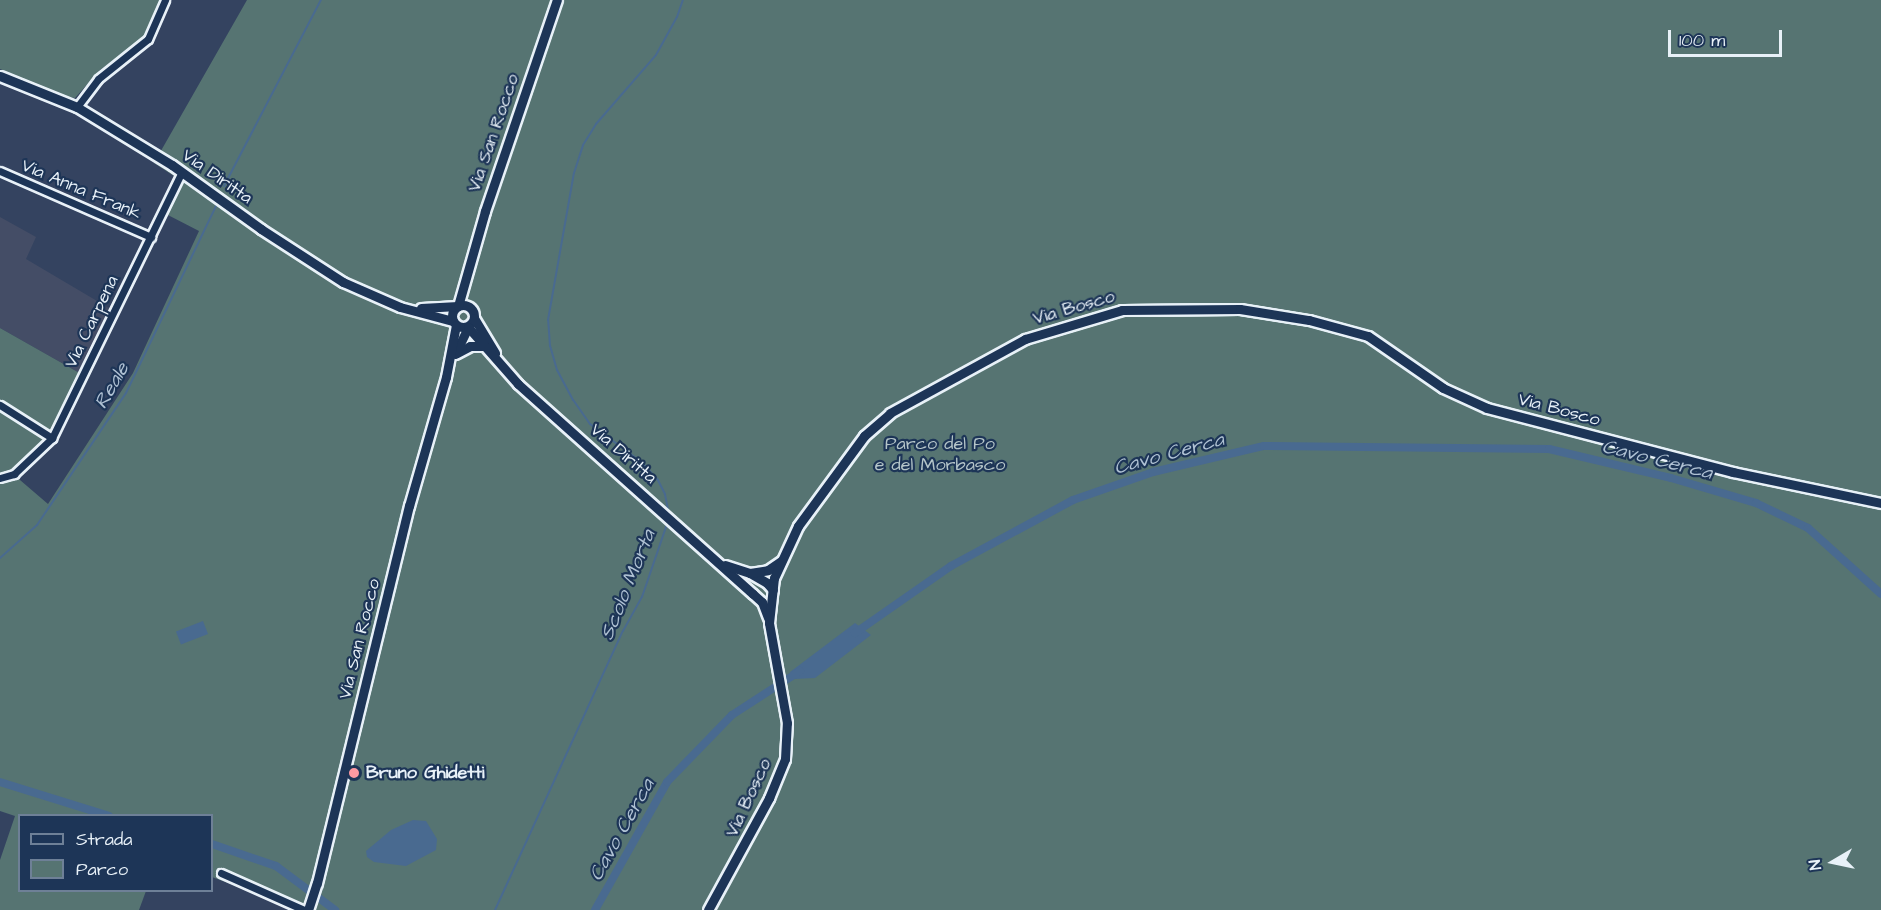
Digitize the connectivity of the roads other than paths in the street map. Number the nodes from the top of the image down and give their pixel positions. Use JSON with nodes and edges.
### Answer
{"nodes":[{"id":1,"x":165,"y":0,"type":"edge"},
{"id":2,"x":557,"y":0,"type":"edge"},
{"id":3,"x":0,"y":76,"type":"edge"},
{"id":4,"x":77,"y":107,"type":"junction"},
{"id":5,"x":0,"y":171,"type":"edge"},
{"id":6,"x":182,"y":172,"type":"junction"},
{"id":7,"x":151,"y":237,"type":"junction"},
{"id":8,"x":462,"y":306,"type":"junction"},
{"id":9,"x":412,"y":308,"type":"junction"},
{"id":10,"x":474,"y":318,"type":"junction"},
{"id":11,"x":454,"y":323,"type":"junction"},
{"id":12,"x":468,"y":327,"type":"junction"},
{"id":13,"x":484,"y":346,"type":"junction"},
{"id":14,"x":456,"y":354,"type":"junction"},
{"id":15,"x":507,"y":373,"type":"junction"},
{"id":16,"x":446,"y":377,"type":"junction"},
{"id":17,"x":0,"y":405,"type":"edge"},
{"id":18,"x":52,"y":438,"type":"junction"},
{"id":19,"x":0,"y":478,"type":"edge"},
{"id":20,"x":1881,"y":503,"type":"edge"},
{"id":21,"x":717,"y":560,"type":"junction"},
{"id":22,"x":781,"y":561,"type":"junction"},
{"id":23,"x":750,"y":573,"type":"junction"},
{"id":24,"x":772,"y":590,"type":"junction"},
{"id":25,"x":753,"y":594,"type":"junction"},
{"id":26,"x":769,"y":623,"type":"junction"},
{"id":27,"x":222,"y":873,"type":"dead end"},
{"id":28,"x":307,"y":909,"type":"edge"},
{"id":29,"x":708,"y":910,"type":"edge"}],
"edges":[{"from":1,"to":4,"type":"street"},
{"from":2,"to":8,"type":"street","name":"Via San Rocco"},
{"from":3,"to":4,"type":"street","name":"Via Diritta"},
{"from":4,"to":6,"type":"street","name":"Via Diritta"},
{"from":5,"to":7,"type":"street","name":"Via Anna Frank"},
{"from":6,"to":7,"type":"street","name":"Via Carpena"},
{"from":6,"to":9,"type":"street","name":"Via Diritta"},
{"from":7,"to":18,"type":"street","name":"Via Carpena"},
{"from":8,"to":9,"type":"street","name":"Via Diritta"},
{"from":8,"to":10,"type":"street"},
{"from":8,"to":11,"type":"street"},
{"from":9,"to":11,"type":"street","name":"Via Diritta"},
{"from":10,"to":12,"type":"street"},
{"from":10,"to":15,"type":"street","name":"Via Diritta"},
{"from":11,"to":12,"type":"street"},
{"from":11,"to":16,"type":"street","name":"Via San Rocco"},
{"from":12,"to":13,"type":"street","name":"Via Diritta"},
{"from":12,"to":14,"type":"street","name":"Via San Rocco"},
{"from":13,"to":14,"type":"street"},
{"from":13,"to":15,"type":"street","name":"Via Diritta"},
{"from":14,"to":16,"type":"street","name":"Via San Rocco"},
{"from":15,"to":21,"type":"street","name":"Via Diritta"},
{"from":16,"to":28,"type":"street","name":"Via San Rocco"},
{"from":17,"to":18,"type":"street"},
{"from":18,"to":19,"type":"street","name":"Via Carpena"},
{"from":20,"to":22,"type":"street","name":"Via Bosco"},
{"from":21,"to":23,"type":"street","name":"Via Diritta"},
{"from":21,"to":25,"type":"street","name":"Via Diritta"},
{"from":22,"to":23,"type":"street"},
{"from":22,"to":24,"type":"street","name":"Via Bosco"},
{"from":23,"to":24,"type":"street","name":"Via Diritta"},
{"from":24,"to":25,"type":"street"},
{"from":24,"to":26,"type":"street","name":"Via Bosco"},
{"from":25,"to":26,"type":"street","name":"Via Diritta"},
{"from":26,"to":29,"type":"street","name":"Via Bosco"},
{"from":27,"to":28,"type":"street"}]}
